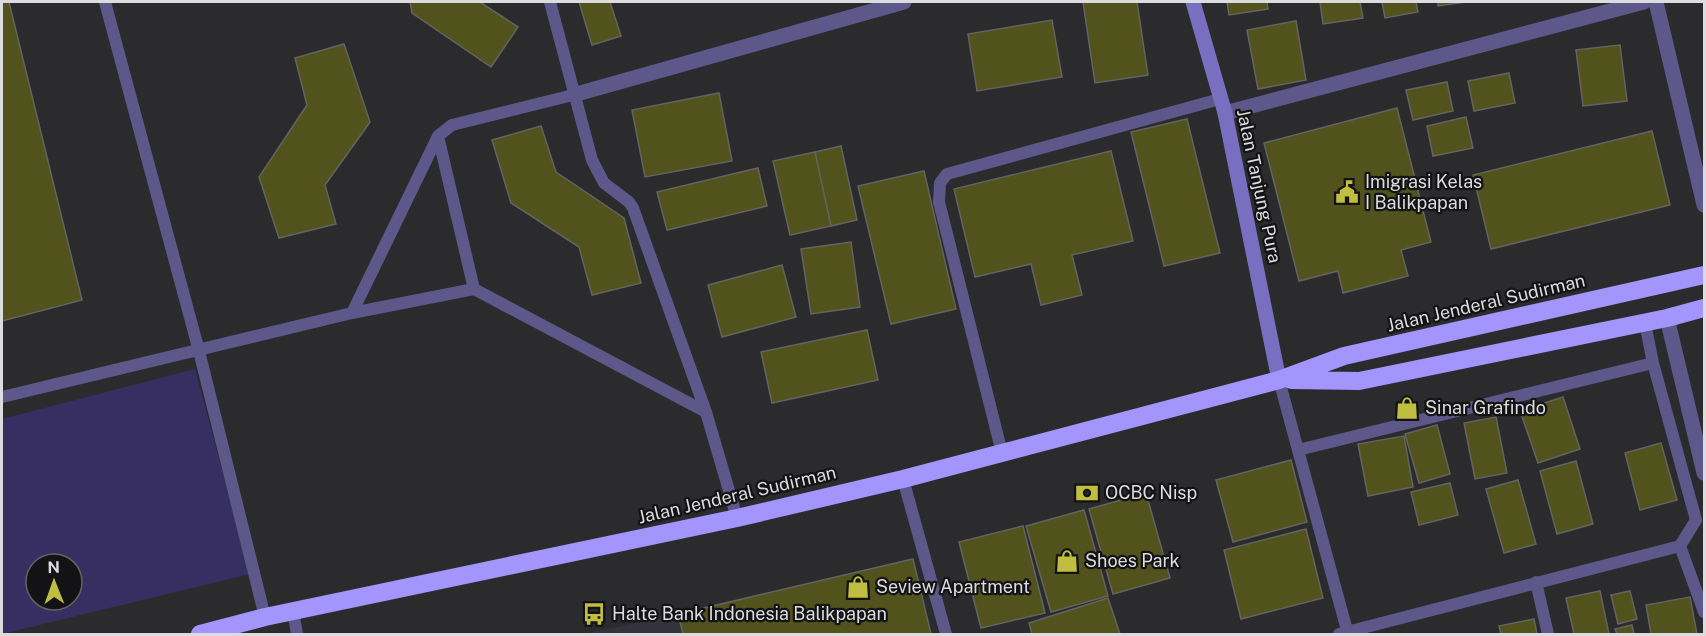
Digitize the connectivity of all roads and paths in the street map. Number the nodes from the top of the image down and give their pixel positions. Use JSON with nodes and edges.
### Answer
{"nodes":[{"id":1,"x":105,"y":2,"type":"edge"},
{"id":2,"x":550,"y":2,"type":"edge"},
{"id":3,"x":904,"y":2,"type":"edge"},
{"id":4,"x":1193,"y":2,"type":"edge"},
{"id":5,"x":1644,"y":2,"type":"edge"},
{"id":6,"x":1656,"y":2,"type":"edge"},
{"id":7,"x":573,"y":95,"type":"junction"},
{"id":8,"x":1223,"y":106,"type":"junction"},
{"id":9,"x":438,"y":136,"type":"junction"},
{"id":10,"x":1704,"y":204,"type":"edge"},
{"id":11,"x":1704,"y":275,"type":"edge"},
{"id":12,"x":474,"y":288,"type":"junction"},
{"id":13,"x":1704,"y":308,"type":"edge"},
{"id":14,"x":352,"y":313,"type":"junction"},
{"id":15,"x":1667,"y":318,"type":"junction"},
{"id":16,"x":1645,"y":323,"type":"junction"},
{"id":17,"x":199,"y":351,"type":"junction"},
{"id":18,"x":1653,"y":363,"type":"junction"},
{"id":19,"x":1280,"y":380,"type":"junction"},
{"id":20,"x":2,"y":397,"type":"edge"},
{"id":21,"x":706,"y":412,"type":"junction"},
{"id":22,"x":1298,"y":450,"type":"junction"},
{"id":23,"x":1002,"y":453,"type":"junction"},
{"id":24,"x":1704,"y":473,"type":"edge"},
{"id":25,"x":903,"y":479,"type":"junction"},
{"id":26,"x":737,"y":518,"type":"junction"},
{"id":27,"x":1680,"y":546,"type":"junction"},
{"id":28,"x":1536,"y":582,"type":"junction"},
{"id":29,"x":293,"y":611,"type":"junction"},
{"id":30,"x":1704,"y":612,"type":"edge"},
{"id":31,"x":265,"y":617,"type":"junction"},
{"id":32,"x":200,"y":634,"type":"edge"},
{"id":33,"x":297,"y":634,"type":"edge"},
{"id":34,"x":946,"y":634,"type":"edge"},
{"id":35,"x":1345,"y":634,"type":"edge"},
{"id":36,"x":1548,"y":634,"type":"edge"}],
"edges":[{"from":1,"to":17,"type":"lane"},
{"from":2,"to":7,"type":"lane"},
{"from":3,"to":7,"type":"street"},
{"from":4,"to":8,"type":"street","name":"Jalan Tanjung Pura"},
{"from":5,"to":8,"type":"street"},
{"from":6,"to":10,"type":"street"},
{"from":7,"to":9,"type":"lane"},
{"from":7,"to":21,"type":"lane"},
{"from":8,"to":19,"type":"street","name":"Jalan Tanjung Pura"},
{"from":8,"to":23,"type":"lane"},
{"from":9,"to":12,"type":"lane"},
{"from":9,"to":14,"type":"lane"},
{"from":11,"to":19,"type":"highway","name":"Jalan Jenderal Sudirman"},
{"from":12,"to":14,"type":"lane"},
{"from":12,"to":21,"type":"lane"},
{"from":13,"to":15,"type":"highway","name":"Jalan Jenderal Sudirman"},
{"from":14,"to":17,"type":"lane"},
{"from":15,"to":16,"type":"highway","name":"Jalan Jenderal Sudirman"},
{"from":15,"to":24,"type":"street"},
{"from":16,"to":18,"type":"lane"},
{"from":16,"to":19,"type":"highway","name":"Jalan Jenderal Sudirman"},
{"from":17,"to":20,"type":"lane"},
{"from":17,"to":31,"type":"lane"},
{"from":18,"to":22,"type":"lane"},
{"from":18,"to":27,"type":"lane"},
{"from":19,"to":22,"type":"lane"},
{"from":19,"to":23,"type":"highway","name":"Jalan Jenderal Sudirman"},
{"from":21,"to":26,"type":"lane"},
{"from":22,"to":35,"type":"lane"},
{"from":23,"to":25,"type":"highway","name":"Jalan Jenderal Sudirman"},
{"from":25,"to":26,"type":"highway","name":"Jalan Jenderal Sudirman"},
{"from":25,"to":34,"type":"lane"},
{"from":26,"to":29,"type":"highway","name":"Jalan Jenderal Sudirman"},
{"from":27,"to":28,"type":"lane"},
{"from":27,"to":30,"type":"lane"},
{"from":28,"to":35,"type":"lane"},
{"from":28,"to":36,"type":"lane"},
{"from":29,"to":31,"type":"highway","name":"Jalan Jenderal Sudirman"},
{"from":29,"to":33,"type":"lane"},
{"from":31,"to":32,"type":"highway","name":"Jalan Jenderal Sudirman"}]}
